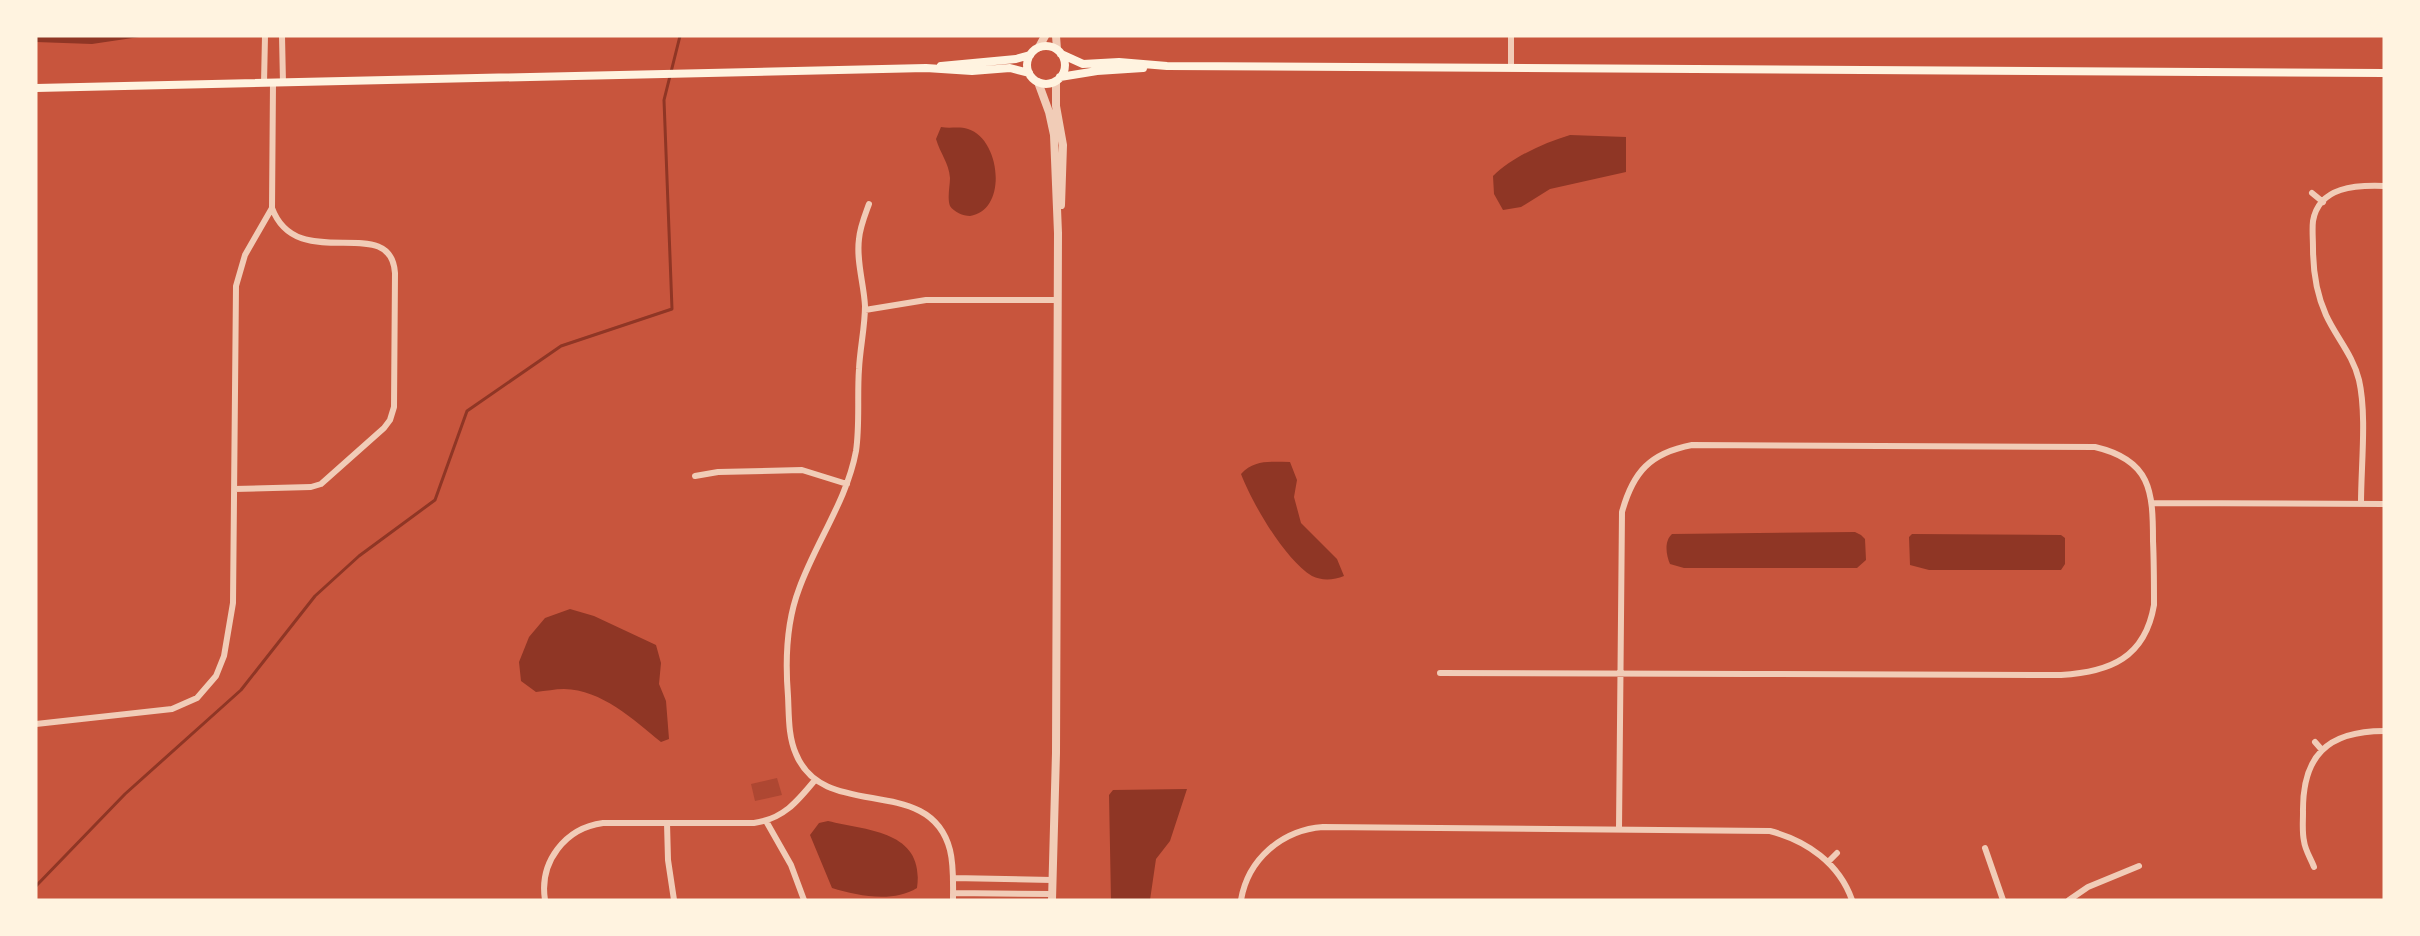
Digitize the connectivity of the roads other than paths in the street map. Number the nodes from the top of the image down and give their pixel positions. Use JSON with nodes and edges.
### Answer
{"nodes":[{"id":1,"x":265,"y":36,"type":"edge"},
{"id":2,"x":282,"y":36,"type":"edge"},
{"id":3,"x":1045,"y":36,"type":"edge"},
{"id":4,"x":1056,"y":36,"type":"edge"},
{"id":5,"x":1511,"y":36,"type":"edge"},
{"id":6,"x":1039,"y":47,"type":"junction"},
{"id":7,"x":1059,"y":51,"type":"junction"},
{"id":8,"x":1030,"y":55,"type":"junction"},
{"id":9,"x":1167,"y":66,"type":"junction"},
{"id":10,"x":1511,"y":67,"type":"junction"},
{"id":11,"x":926,"y":69,"type":"junction"},
{"id":12,"x":1029,"y":73,"type":"junction"},
{"id":13,"x":2384,"y":73,"type":"edge"},
{"id":14,"x":1058,"y":79,"type":"junction"},
{"id":15,"x":1038,"y":81,"type":"junction"},
{"id":16,"x":269,"y":83,"type":"junction"},
{"id":17,"x":283,"y":83,"type":"junction"},
{"id":18,"x":36,"y":88,"type":"edge"},
{"id":19,"x":2384,"y":186,"type":"edge"},
{"id":20,"x":2312,"y":193,"type":"dead end"},
{"id":21,"x":2323,"y":202,"type":"junction"},
{"id":22,"x":869,"y":204,"type":"dead end"},
{"id":23,"x":272,"y":208,"type":"junction"},
{"id":24,"x":1058,"y":233,"type":"junction"},
{"id":25,"x":1058,"y":300,"type":"junction"},
{"id":26,"x":865,"y":310,"type":"junction"},
{"id":27,"x":695,"y":476,"type":"dead end"},
{"id":28,"x":847,"y":484,"type":"junction"},
{"id":29,"x":234,"y":489,"type":"junction"},
{"id":30,"x":2153,"y":503,"type":"junction"},
{"id":31,"x":2361,"y":503,"type":"junction"},
{"id":32,"x":2384,"y":504,"type":"edge"},
{"id":33,"x":1440,"y":673,"type":"dead end"},
{"id":34,"x":1621,"y":674,"type":"junction"},
{"id":35,"x":36,"y":724,"type":"edge"},
{"id":36,"x":2384,"y":731,"type":"edge"},
{"id":37,"x":2315,"y":742,"type":"dead end"},
{"id":38,"x":2322,"y":750,"type":"junction"},
{"id":39,"x":815,"y":780,"type":"junction"},
{"id":40,"x":766,"y":821,"type":"junction"},
{"id":41,"x":667,"y":823,"type":"junction"},
{"id":42,"x":1619,"y":829,"type":"junction"},
{"id":43,"x":1985,"y":848,"type":"dead end"},
{"id":44,"x":1837,"y":853,"type":"dead end"},
{"id":45,"x":1828,"y":862,"type":"junction"},
{"id":46,"x":2139,"y":866,"type":"dead end"},
{"id":47,"x":2314,"y":867,"type":"dead end"},
{"id":48,"x":953,"y":878,"type":"junction"},
{"id":49,"x":1052,"y":880,"type":"junction"},
{"id":50,"x":953,"y":896,"type":"edge"},
{"id":51,"x":1052,"y":897,"type":"edge"},
{"id":52,"x":544,"y":900,"type":"edge"},
{"id":53,"x":674,"y":900,"type":"edge"},
{"id":54,"x":804,"y":900,"type":"edge"},
{"id":55,"x":1241,"y":900,"type":"edge"},
{"id":56,"x":1852,"y":900,"type":"edge"},
{"id":57,"x":2002,"y":900,"type":"edge"},
{"id":58,"x":2069,"y":900,"type":"edge"}],
"edges":[{"from":1,"to":16,"type":"street"},
{"from":2,"to":17,"type":"street"},
{"from":3,"to":6,"type":"street"},
{"from":4,"to":7,"type":"street"},
{"from":5,"to":10,"type":"street"},
{"from":6,"to":7,"type":"main road"},
{"from":6,"to":8,"type":"main road"},
{"from":7,"to":9,"type":"main road"},
{"from":7,"to":14,"type":"main road"},
{"from":8,"to":11,"type":"main road"},
{"from":8,"to":12,"type":"main road"},
{"from":9,"to":10,"type":"main road"},
{"from":9,"to":14,"type":"main road"},
{"from":10,"to":13,"type":"main road"},
{"from":11,"to":12,"type":"main road"},
{"from":11,"to":17,"type":"main road"},
{"from":12,"to":15,"type":"main road"},
{"from":14,"to":15,"type":"main road"},
{"from":14,"to":24,"type":"street"},
{"from":15,"to":24,"type":"street"},
{"from":16,"to":17,"type":"main road"},
{"from":16,"to":18,"type":"main road"},
{"from":16,"to":23,"type":"street"},
{"from":19,"to":21,"type":"street"},
{"from":20,"to":21,"type":"street"},
{"from":21,"to":31,"type":"street"},
{"from":22,"to":26,"type":"street"},
{"from":23,"to":29,"type":"street"},
{"from":23,"to":29,"type":"street"},
{"from":24,"to":25,"type":"street"},
{"from":25,"to":26,"type":"street"},
{"from":25,"to":49,"type":"street"},
{"from":26,"to":28,"type":"street"},
{"from":27,"to":28,"type":"street"},
{"from":28,"to":39,"type":"street"},
{"from":29,"to":35,"type":"street"},
{"from":30,"to":31,"type":"street"},
{"from":30,"to":34,"type":"street"},
{"from":30,"to":34,"type":"street"},
{"from":31,"to":32,"type":"street"},
{"from":33,"to":34,"type":"street"},
{"from":34,"to":42,"type":"street"},
{"from":36,"to":38,"type":"street"},
{"from":37,"to":38,"type":"street"},
{"from":38,"to":47,"type":"street"},
{"from":39,"to":40,"type":"street"},
{"from":39,"to":48,"type":"street"},
{"from":40,"to":41,"type":"street"},
{"from":40,"to":54,"type":"street"},
{"from":41,"to":52,"type":"street"},
{"from":41,"to":53,"type":"street"},
{"from":42,"to":45,"type":"street"},
{"from":42,"to":55,"type":"street"},
{"from":43,"to":57,"type":"street"},
{"from":44,"to":45,"type":"street"},
{"from":45,"to":56,"type":"street"},
{"from":46,"to":58,"type":"street"},
{"from":48,"to":49,"type":"street"},
{"from":48,"to":50,"type":"street"},
{"from":49,"to":51,"type":"street"},
{"from":50,"to":51,"type":"street"}]}
